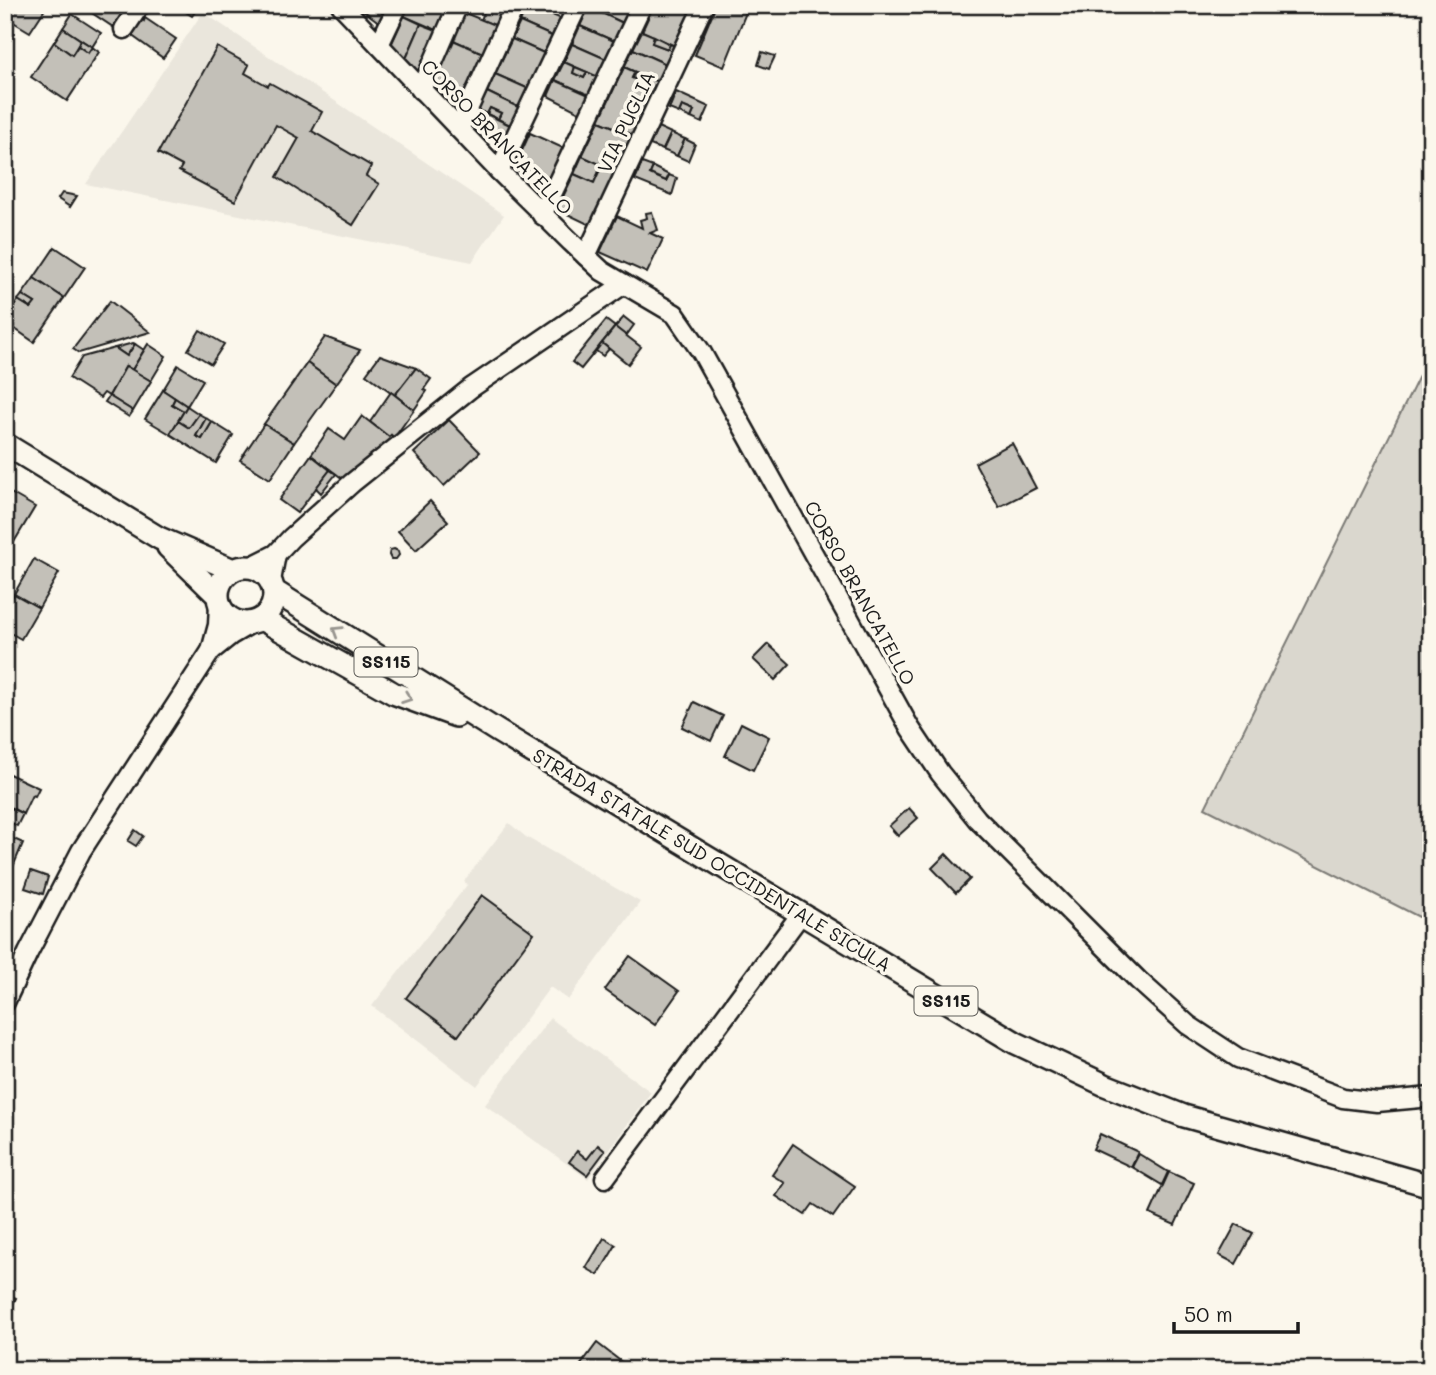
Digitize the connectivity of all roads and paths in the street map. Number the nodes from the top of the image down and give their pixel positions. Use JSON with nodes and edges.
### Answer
{"nodes":[{"id":1,"x":140,"y":5,"type":"edge"},
{"id":2,"x":341,"y":5,"type":"edge"},
{"id":3,"x":398,"y":5,"type":"edge"},
{"id":4,"x":458,"y":5,"type":"edge"},
{"id":5,"x":515,"y":5,"type":"edge"},
{"id":6,"x":578,"y":5,"type":"edge"},
{"id":7,"x":642,"y":5,"type":"edge"},
{"id":8,"x":704,"y":5,"type":"edge"},
{"id":9,"x":124,"y":29,"type":"dead end"},
{"id":10,"x":379,"y":46,"type":"junction"},
{"id":11,"x":421,"y":90,"type":"junction"},
{"id":12,"x":459,"y":129,"type":"junction"},
{"id":13,"x":499,"y":171,"type":"junction"},
{"id":14,"x":542,"y":215,"type":"junction"},
{"id":15,"x":586,"y":256,"type":"junction"},
{"id":16,"x":624,"y":284,"type":"junction"},
{"id":17,"x":5,"y":444,"type":"edge"},
{"id":18,"x":159,"y":538,"type":"junction"},
{"id":19,"x":276,"y":554,"type":"junction"},
{"id":20,"x":241,"y":568,"type":"junction"},
{"id":21,"x":272,"y":586,"type":"junction"},
{"id":22,"x":218,"y":599,"type":"junction"},
{"id":23,"x":258,"y":620,"type":"junction"},
{"id":24,"x":211,"y":651,"type":"junction"},
{"id":25,"x":499,"y":732,"type":"junction"},
{"id":26,"x":801,"y":914,"type":"junction"},
{"id":27,"x":5,"y":1002,"type":"edge"},
{"id":28,"x":1431,"y":1096,"type":"edge"},
{"id":29,"x":605,"y":1178,"type":"dead end"},
{"id":30,"x":1431,"y":1186,"type":"edge"}],
"edges":[{"from":1,"to":9,"type":"street"},
{"from":2,"to":10,"type":"street","name":"CORSO BRANCATELLO"},
{"from":3,"to":10,"type":"street"},
{"from":4,"to":11,"type":"street"},
{"from":5,"to":12,"type":"street"},
{"from":6,"to":13,"type":"street"},
{"from":7,"to":14,"type":"street"},
{"from":8,"to":15,"type":"street","name":"VIA PUGLIA"},
{"from":10,"to":11,"type":"street","name":"CORSO BRANCATELLO"},
{"from":11,"to":12,"type":"street","name":"CORSO BRANCATELLO"},
{"from":12,"to":13,"type":"street","name":"CORSO BRANCATELLO"},
{"from":13,"to":14,"type":"street","name":"CORSO BRANCATELLO"},
{"from":14,"to":15,"type":"street","name":"CORSO BRANCATELLO"},
{"from":15,"to":16,"type":"street","name":"CORSO BRANCATELLO"},
{"from":16,"to":19,"type":"street"},
{"from":16,"to":28,"type":"street","name":"CORSO BRANCATELLO"},
{"from":17,"to":18,"type":"main road","name":"STRADA STATALE SUD OCCIDENTALE SICULA","number":"SS115"},
{"from":18,"to":20,"type":"main road","name":"STRADA STATALE SUD OCCIDENTALE SICULA","number":"SS115"},
{"from":18,"to":22,"type":"main road","name":"STRADA STATALE SUD OCCIDENTALE SICULA","number":"SS115"},
{"from":19,"to":20,"type":"street"},
{"from":19,"to":21,"type":"street"},
{"from":20,"to":21,"type":"main road","name":"STRADA STATALE SUD OCCIDENTALE SICULA","number":"SS115"},
{"from":20,"to":22,"type":"main road"},
{"from":21,"to":23,"type":"main road"},
{"from":25,"to":21,"type":"main road","name":"STRADA STATALE SUD OCCIDENTALE SICULA","number":"SS115","one_way":true},
{"from":22,"to":23,"type":"main road","name":"STRADA STATALE SUD OCCIDENTALE SICULA","number":"SS115"},
{"from":22,"to":24,"type":"street"},
{"from":23,"to":24,"type":"street"},
{"from":23,"to":25,"type":"main road","name":"STRADA STATALE SUD OCCIDENTALE SICULA","number":"SS115","one_way":true},
{"from":24,"to":27,"type":"street"},
{"from":25,"to":26,"type":"main road","name":"STRADA STATALE SUD OCCIDENTALE SICULA","number":"SS115"},
{"from":26,"to":29,"type":"street"},
{"from":26,"to":30,"type":"main road","name":"STRADA STATALE SUD OCCIDENTALE SICULA","number":"SS115"}]}
